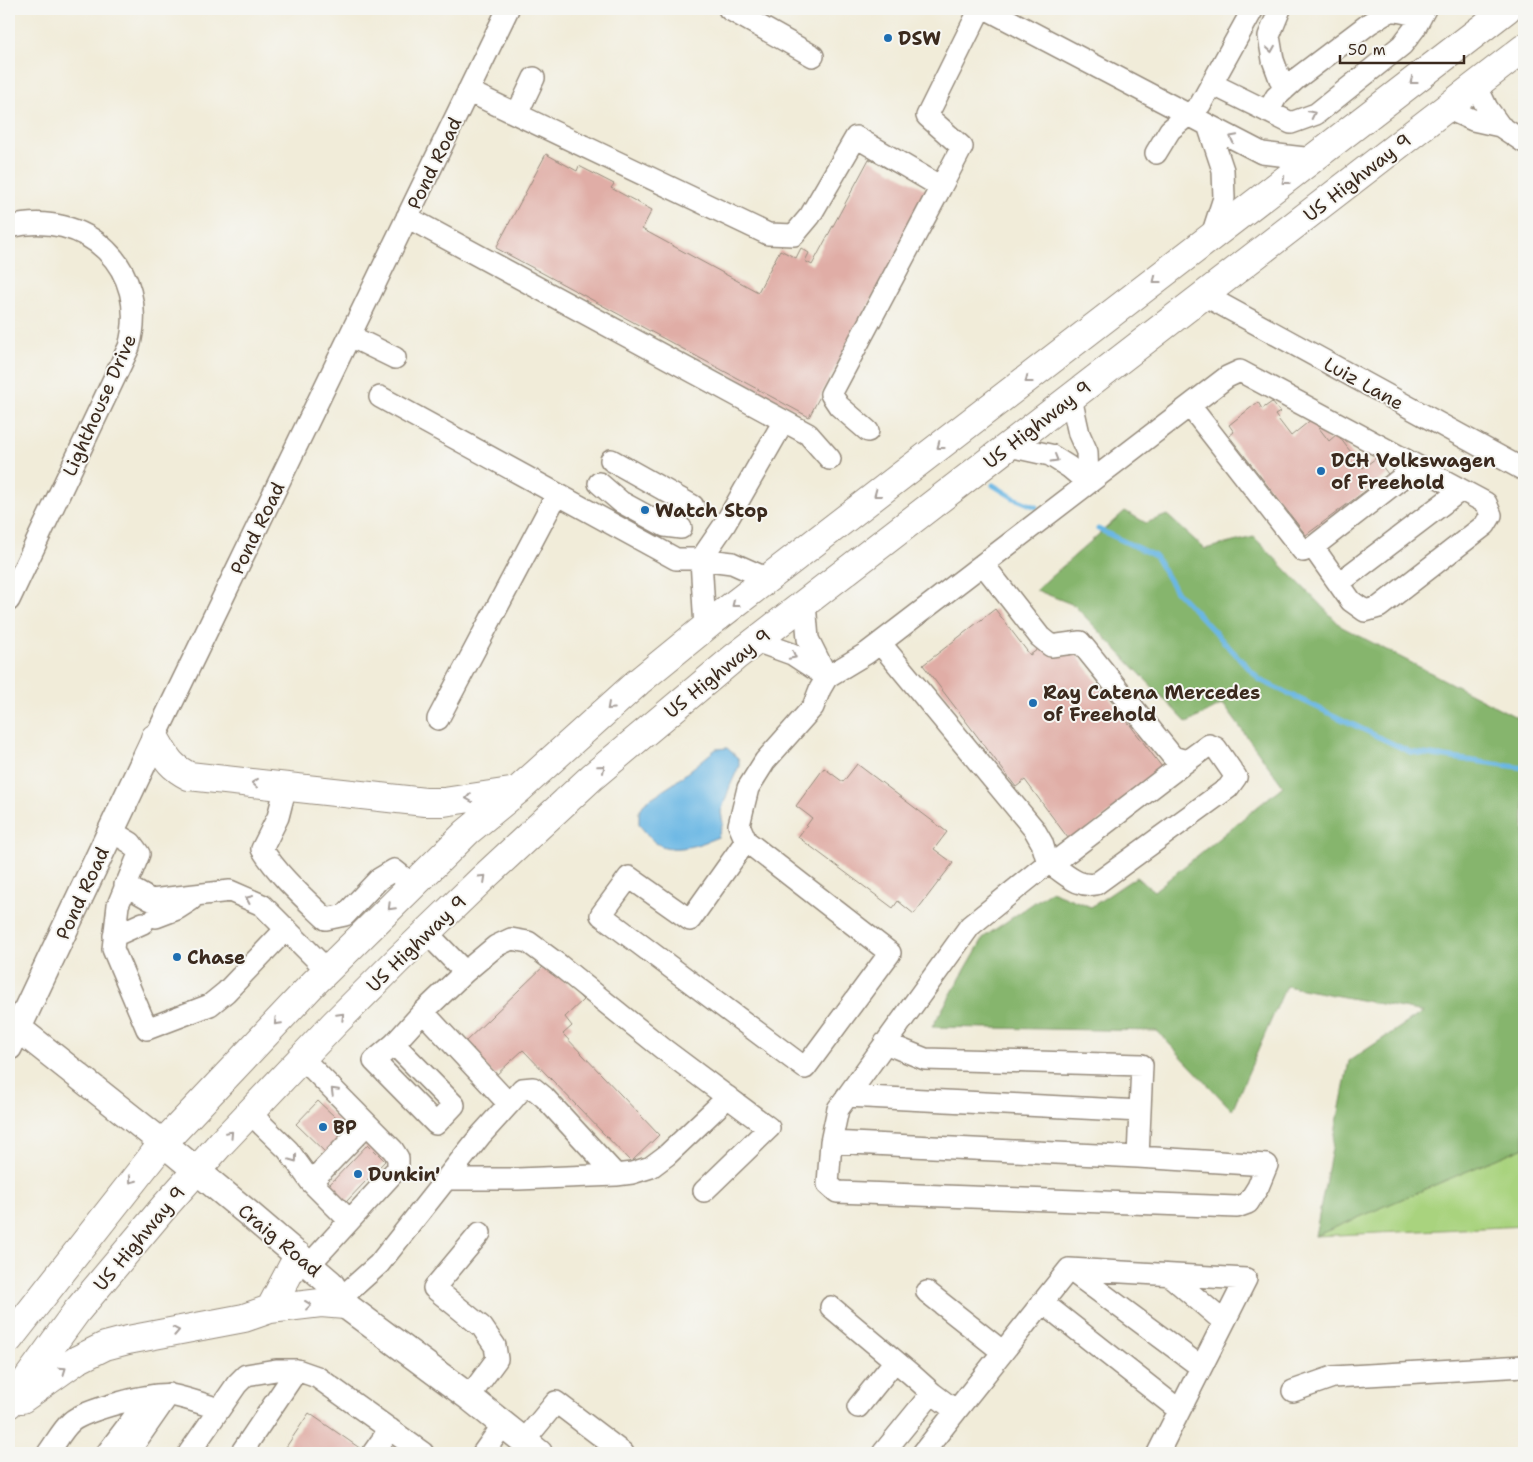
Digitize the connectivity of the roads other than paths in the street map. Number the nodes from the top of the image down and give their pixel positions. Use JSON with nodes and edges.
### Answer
{"nodes":[{"id":1,"x":508,"y":9,"type":"edge"},
{"id":2,"x":729,"y":9,"type":"edge"},
{"id":3,"x":980,"y":9,"type":"edge"},
{"id":4,"x":987,"y":9,"type":"edge"},
{"id":5,"x":1253,"y":9,"type":"edge"},
{"id":6,"x":1280,"y":9,"type":"edge"},
{"id":7,"x":1507,"y":9,"type":"edge"},
{"id":8,"x":1422,"y":11,"type":"edge"},
{"id":9,"x":1482,"y":18,"type":"edge"},
{"id":10,"x":1521,"y":54,"type":"edge"},
{"id":11,"x":813,"y":56,"type":"dead end"},
{"id":12,"x":534,"y":78,"type":"dead end"},
{"id":13,"x":1212,"y":84,"type":"junction"},
{"id":14,"x":1476,"y":85,"type":"junction"},
{"id":15,"x":468,"y":90,"type":"junction"},
{"id":16,"x":1284,"y":90,"type":"junction"},
{"id":17,"x":1446,"y":108,"type":"junction"},
{"id":18,"x":1268,"y":112,"type":"junction"},
{"id":19,"x":517,"y":114,"type":"junction"},
{"id":20,"x":1189,"y":114,"type":"junction"},
{"id":21,"x":1208,"y":125,"type":"junction"},
{"id":22,"x":1500,"y":126,"type":"junction"},
{"id":23,"x":1524,"y":142,"type":"edge"},
{"id":24,"x":1156,"y":152,"type":"dead end"},
{"id":25,"x":1313,"y":159,"type":"junction"},
{"id":26,"x":941,"y":187,"type":"junction"},
{"id":27,"x":407,"y":217,"type":"junction"},
{"id":28,"x":9,"y":227,"type":"edge"},
{"id":29,"x":1211,"y":238,"type":"junction"},
{"id":30,"x":1204,"y":295,"type":"junction"},
{"id":31,"x":350,"y":336,"type":"junction"},
{"id":32,"x":394,"y":358,"type":"dead end"},
{"id":33,"x":380,"y":397,"type":"dead end"},
{"id":34,"x":1071,"y":398,"type":"junction"},
{"id":35,"x":1190,"y":406,"type":"junction"},
{"id":36,"x":784,"y":421,"type":"junction"},
{"id":37,"x":868,"y":431,"type":"dead end"},
{"id":38,"x":1008,"y":446,"type":"junction"},
{"id":39,"x":611,"y":460,"type":"dead end"},
{"id":40,"x":830,"y":460,"type":"dead end"},
{"id":41,"x":1416,"y":466,"type":"junction"},
{"id":42,"x":1524,"y":470,"type":"edge"},
{"id":43,"x":1088,"y":483,"type":"junction"},
{"id":44,"x":1461,"y":490,"type":"junction"},
{"id":45,"x":557,"y":494,"type":"junction"},
{"id":46,"x":693,"y":506,"type":"dead end"},
{"id":47,"x":682,"y":528,"type":"dead end"},
{"id":48,"x":1313,"y":547,"type":"junction"},
{"id":49,"x":668,"y":554,"type":"junction"},
{"id":50,"x":701,"y":559,"type":"junction"},
{"id":51,"x":983,"y":564,"type":"junction"},
{"id":52,"x":768,"y":579,"type":"junction"},
{"id":53,"x":1339,"y":583,"type":"junction"},
{"id":54,"x":9,"y":600,"type":"edge"},
{"id":55,"x":805,"y":603,"type":"junction"},
{"id":56,"x":705,"y":628,"type":"junction"},
{"id":57,"x":756,"y":640,"type":"junction"},
{"id":58,"x":880,"y":642,"type":"junction"},
{"id":59,"x":827,"y":677,"type":"junction"},
{"id":60,"x":438,"y":720,"type":"dead end"},
{"id":61,"x":155,"y":738,"type":"junction"},
{"id":62,"x":1187,"y":761,"type":"junction"},
{"id":63,"x":286,"y":786,"type":"junction"},
{"id":64,"x":517,"y":791,"type":"junction"},
{"id":65,"x":111,"y":831,"type":"junction"},
{"id":66,"x":746,"y":841,"type":"junction"},
{"id":67,"x":1049,"y":864,"type":"junction"},
{"id":68,"x":125,"y":885,"type":"junction"},
{"id":69,"x":414,"y":885,"type":"junction"},
{"id":70,"x":202,"y":894,"type":"junction"},
{"id":71,"x":345,"y":915,"type":"junction"},
{"id":72,"x":286,"y":929,"type":"junction"},
{"id":73,"x":426,"y":932,"type":"junction"},
{"id":74,"x":365,"y":933,"type":"junction"},
{"id":75,"x":114,"y":936,"type":"junction"},
{"id":76,"x":328,"y":970,"type":"junction"},
{"id":77,"x":465,"y":972,"type":"junction"},
{"id":78,"x":423,"y":1012,"type":"junction"},
{"id":79,"x":12,"y":1032,"type":"edge"},
{"id":80,"x":885,"y":1043,"type":"junction"},
{"id":81,"x":394,"y":1044,"type":"dead end"},
{"id":82,"x":302,"y":1058,"type":"junction"},
{"id":83,"x":847,"y":1096,"type":"junction"},
{"id":84,"x":728,"y":1097,"type":"junction"},
{"id":85,"x":509,"y":1104,"type":"junction"},
{"id":86,"x":1140,"y":1111,"type":"junction"},
{"id":87,"x":250,"y":1113,"type":"junction"},
{"id":88,"x":367,"y":1124,"type":"junction"},
{"id":89,"x":831,"y":1142,"type":"junction"},
{"id":90,"x":163,"y":1143,"type":"junction"},
{"id":91,"x":1138,"y":1157,"type":"junction"},
{"id":92,"x":197,"y":1170,"type":"junction"},
{"id":93,"x":616,"y":1175,"type":"junction"},
{"id":94,"x":446,"y":1179,"type":"junction"},
{"id":95,"x":311,"y":1182,"type":"junction"},
{"id":96,"x":704,"y":1191,"type":"dead end"},
{"id":97,"x":349,"y":1220,"type":"junction"},
{"id":98,"x":480,"y":1233,"type":"dead end"},
{"id":99,"x":304,"y":1261,"type":"junction"},
{"id":100,"x":1069,"y":1269,"type":"junction"},
{"id":101,"x":1169,"y":1275,"type":"junction"},
{"id":102,"x":927,"y":1292,"type":"dead end"},
{"id":103,"x":343,"y":1302,"type":"junction"},
{"id":104,"x":1042,"y":1302,"type":"junction"},
{"id":105,"x":831,"y":1307,"type":"dead end"},
{"id":106,"x":270,"y":1309,"type":"junction"},
{"id":107,"x":1224,"y":1322,"type":"junction"},
{"id":108,"x":9,"y":1338,"type":"edge"},
{"id":109,"x":1003,"y":1352,"type":"junction"},
{"id":110,"x":896,"y":1361,"type":"junction"},
{"id":111,"x":1524,"y":1366,"type":"edge"},
{"id":112,"x":1201,"y":1367,"type":"junction"},
{"id":113,"x":298,"y":1370,"type":"junction"},
{"id":114,"x":1293,"y":1391,"type":"dead end"},
{"id":115,"x":932,"y":1393,"type":"junction"},
{"id":116,"x":159,"y":1395,"type":"junction"},
{"id":117,"x":469,"y":1397,"type":"junction"},
{"id":118,"x":9,"y":1404,"type":"edge"},
{"id":119,"x":858,"y":1407,"type":"dead end"},
{"id":120,"x":9,"y":1409,"type":"edge"},
{"id":121,"x":219,"y":1409,"type":"junction"},
{"id":122,"x":1179,"y":1410,"type":"junction"},
{"id":123,"x":956,"y":1411,"type":"junction"},
{"id":124,"x":503,"y":1425,"type":"junction"},
{"id":125,"x":390,"y":1429,"type":"junction"},
{"id":126,"x":531,"y":1447,"type":"edge"},
{"id":127,"x":48,"y":1453,"type":"edge"},
{"id":128,"x":107,"y":1453,"type":"edge"},
{"id":129,"x":118,"y":1453,"type":"edge"},
{"id":130,"x":128,"y":1453,"type":"edge"},
{"id":131,"x":189,"y":1453,"type":"edge"},
{"id":132,"x":241,"y":1453,"type":"edge"},
{"id":133,"x":373,"y":1453,"type":"edge"},
{"id":134,"x":424,"y":1453,"type":"edge"},
{"id":135,"x":483,"y":1453,"type":"edge"},
{"id":136,"x":623,"y":1453,"type":"edge"},
{"id":137,"x":883,"y":1453,"type":"edge"},
{"id":138,"x":923,"y":1453,"type":"edge"},
{"id":139,"x":1158,"y":1453,"type":"edge"}],
"edges":[{"from":1,"to":15,"type":"street","name":"Pond Road"},
{"from":2,"to":11,"type":"street"},
{"from":3,"to":26,"type":"street"},
{"from":4,"to":20,"type":"street"},
{"from":5,"to":13,"type":"street"},
{"from":6,"to":16,"type":"street","one_way":true},
{"from":7,"to":9,"type":"highway","name":"US Highway 9"},
{"from":8,"to":16,"type":"street"},
{"from":18,"to":8,"type":"street","one_way":true},
{"from":9,"to":25,"type":"highway","name":"US Highway 9","one_way":true},
{"from":10,"to":14,"type":"highway","name":"US Highway 9"},
{"from":12,"to":19,"type":"street"},
{"from":13,"to":18,"type":"street"},
{"from":13,"to":20,"type":"street"},
{"from":14,"to":17,"type":"highway","name":"US Highway 9"},
{"from":14,"to":22,"type":"street"},
{"from":15,"to":19,"type":"street"},
{"from":15,"to":27,"type":"street","name":"Pond Road"},
{"from":16,"to":18,"type":"street"},
{"from":17,"to":22,"type":"street"},
{"from":17,"to":30,"type":"highway","name":"US Highway 9"},
{"from":19,"to":26,"type":"street"},
{"from":20,"to":21,"type":"street"},
{"from":20,"to":24,"type":"street"},
{"from":25,"to":21,"type":"street","one_way":true},
{"from":21,"to":29,"type":"street"},
{"from":22,"to":23,"type":"street"},
{"from":25,"to":29,"type":"highway","name":"US Highway 9","one_way":true},
{"from":26,"to":37,"type":"street"},
{"from":27,"to":31,"type":"street","name":"Pond Road"},
{"from":27,"to":36,"type":"street"},
{"from":28,"to":54,"type":"street","name":"Lighthouse Drive"},
{"from":29,"to":52,"type":"highway","name":"US Highway 9","one_way":true},
{"from":30,"to":34,"type":"highway","name":"US Highway 9"},
{"from":30,"to":42,"type":"street","name":"Luiz Lane"},
{"from":31,"to":32,"type":"street"},
{"from":31,"to":61,"type":"street","name":"Pond Road"},
{"from":33,"to":45,"type":"street"},
{"from":34,"to":38,"type":"highway","name":"US Highway 9"},
{"from":34,"to":43,"type":"street"},
{"from":35,"to":41,"type":"street"},
{"from":35,"to":43,"type":"street"},
{"from":35,"to":48,"type":"street"},
{"from":36,"to":40,"type":"street"},
{"from":36,"to":50,"type":"street"},
{"from":38,"to":43,"type":"street","one_way":true},
{"from":38,"to":55,"type":"highway","name":"US Highway 9"},
{"from":39,"to":46,"type":"street"},
{"from":41,"to":44,"type":"street"},
{"from":41,"to":48,"type":"street"},
{"from":43,"to":51,"type":"street"},
{"from":44,"to":53,"type":"street"},
{"from":44,"to":53,"type":"street"},
{"from":45,"to":49,"type":"street"},
{"from":45,"to":60,"type":"street"},
{"from":47,"to":49,"type":"street"},
{"from":48,"to":53,"type":"street"},
{"from":49,"to":50,"type":"street"},
{"from":50,"to":52,"type":"street"},
{"from":50,"to":56,"type":"street"},
{"from":51,"to":58,"type":"street"},
{"from":51,"to":62,"type":"street"},
{"from":52,"to":56,"type":"highway","name":"US Highway 9","one_way":true},
{"from":55,"to":57,"type":"highway","name":"US Highway 9"},
{"from":55,"to":59,"type":"street"},
{"from":56,"to":64,"type":"highway","name":"US Highway 9","one_way":true},
{"from":57,"to":59,"type":"street","one_way":true},
{"from":73,"to":57,"type":"highway","name":"US Highway 9","one_way":true},
{"from":58,"to":59,"type":"street"},
{"from":58,"to":67,"type":"street"},
{"from":59,"to":66,"type":"street"},
{"from":63,"to":61,"type":"highway","one_way":true},
{"from":61,"to":65,"type":"main road","name":"Pond Road"},
{"from":62,"to":67,"type":"street"},
{"from":62,"to":67,"type":"street"},
{"from":64,"to":63,"type":"highway","one_way":true},
{"from":63,"to":71,"type":"street"},
{"from":64,"to":69,"type":"highway","name":"US Highway 9"},
{"from":65,"to":68,"type":"street"},
{"from":65,"to":79,"type":"main road","name":"Pond Road"},
{"from":66,"to":66,"type":"street"},
{"from":67,"to":80,"type":"street"},
{"from":68,"to":70,"type":"street"},
{"from":68,"to":75,"type":"street"},
{"from":69,"to":71,"type":"street"},
{"from":69,"to":74,"type":"highway","name":"US Highway 9","one_way":true},
{"from":72,"to":70,"type":"street","one_way":true},
{"from":70,"to":75,"type":"street"},
{"from":71,"to":74,"type":"street"},
{"from":72,"to":75,"type":"street"},
{"from":72,"to":76,"type":"street"},
{"from":73,"to":77,"type":"street"},
{"from":82,"to":73,"type":"highway","name":"US Highway 9","one_way":true},
{"from":74,"to":76,"type":"highway","name":"US Highway 9"},
{"from":76,"to":90,"type":"highway","name":"US Highway 9","one_way":true},
{"from":77,"to":78,"type":"street"},
{"from":77,"to":84,"type":"street"},
{"from":78,"to":81,"type":"street"},
{"from":78,"to":85,"type":"street"},
{"from":79,"to":90,"type":"main road","name":"Craig Road"},
{"from":80,"to":83,"type":"street"},
{"from":80,"to":86,"type":"street"},
{"from":82,"to":87,"type":"highway","name":"US Highway 9"},
{"from":88,"to":82,"type":"street","one_way":true},
{"from":83,"to":86,"type":"street"},
{"from":83,"to":89,"type":"street"},
{"from":84,"to":93,"type":"street"},
{"from":84,"to":96,"type":"street"},
{"from":85,"to":93,"type":"street"},
{"from":85,"to":94,"type":"street"},
{"from":86,"to":91,"type":"street"},
{"from":92,"to":87,"type":"highway","name":"US Highway 9","one_way":true},
{"from":87,"to":95,"type":"street","one_way":true},
{"from":88,"to":95,"type":"street"},
{"from":88,"to":97,"type":"street"},
{"from":89,"to":91,"type":"street"},
{"from":89,"to":91,"type":"street"},
{"from":90,"to":92,"type":"main road","name":"Craig Road"},
{"from":90,"to":108,"type":"highway","name":"US Highway 9","one_way":true},
{"from":92,"to":99,"type":"main road","name":"Craig Road"},
{"from":92,"to":118,"type":"highway","name":"US Highway 9"},
{"from":93,"to":94,"type":"street"},
{"from":94,"to":103,"type":"street"},
{"from":95,"to":97,"type":"street"},
{"from":97,"to":99,"type":"street"},
{"from":98,"to":117,"type":"street"},
{"from":99,"to":103,"type":"main road","name":"Craig Road"},
{"from":99,"to":106,"type":"highway"},
{"from":100,"to":101,"type":"street"},
{"from":100,"to":104,"type":"street"},
{"from":100,"to":112,"type":"street"},
{"from":101,"to":107,"type":"street"},
{"from":101,"to":107,"type":"street"},
{"from":102,"to":109,"type":"street"},
{"from":106,"to":103,"type":"highway","one_way":true},
{"from":103,"to":117,"type":"main road","name":"Craig Road"},
{"from":104,"to":109,"type":"street"},
{"from":104,"to":122,"type":"street"},
{"from":105,"to":110,"type":"street"},
{"from":120,"to":106,"type":"highway","one_way":true},
{"from":107,"to":112,"type":"street"},
{"from":109,"to":123,"type":"street"},
{"from":110,"to":115,"type":"street"},
{"from":110,"to":119,"type":"street"},
{"from":111,"to":114,"type":"street"},
{"from":112,"to":122,"type":"street"},
{"from":113,"to":121,"type":"street"},
{"from":113,"to":125,"type":"street"},
{"from":113,"to":132,"type":"street"},
{"from":115,"to":123,"type":"street"},
{"from":115,"to":137,"type":"street"},
{"from":116,"to":121,"type":"street"},
{"from":116,"to":127,"type":"street"},
{"from":116,"to":128,"type":"street"},
{"from":116,"to":129,"type":"street"},
{"from":116,"to":130,"type":"street"},
{"from":117,"to":124,"type":"main road","name":"Craig Road"},
{"from":121,"to":131,"type":"street"},
{"from":122,"to":139,"type":"street"},
{"from":123,"to":138,"type":"street"},
{"from":124,"to":126,"type":"main road","name":"Craig Road"},
{"from":124,"to":135,"type":"street"},
{"from":125,"to":133,"type":"street"},
{"from":125,"to":134,"type":"street"},
{"from":126,"to":136,"type":"street"}]}
